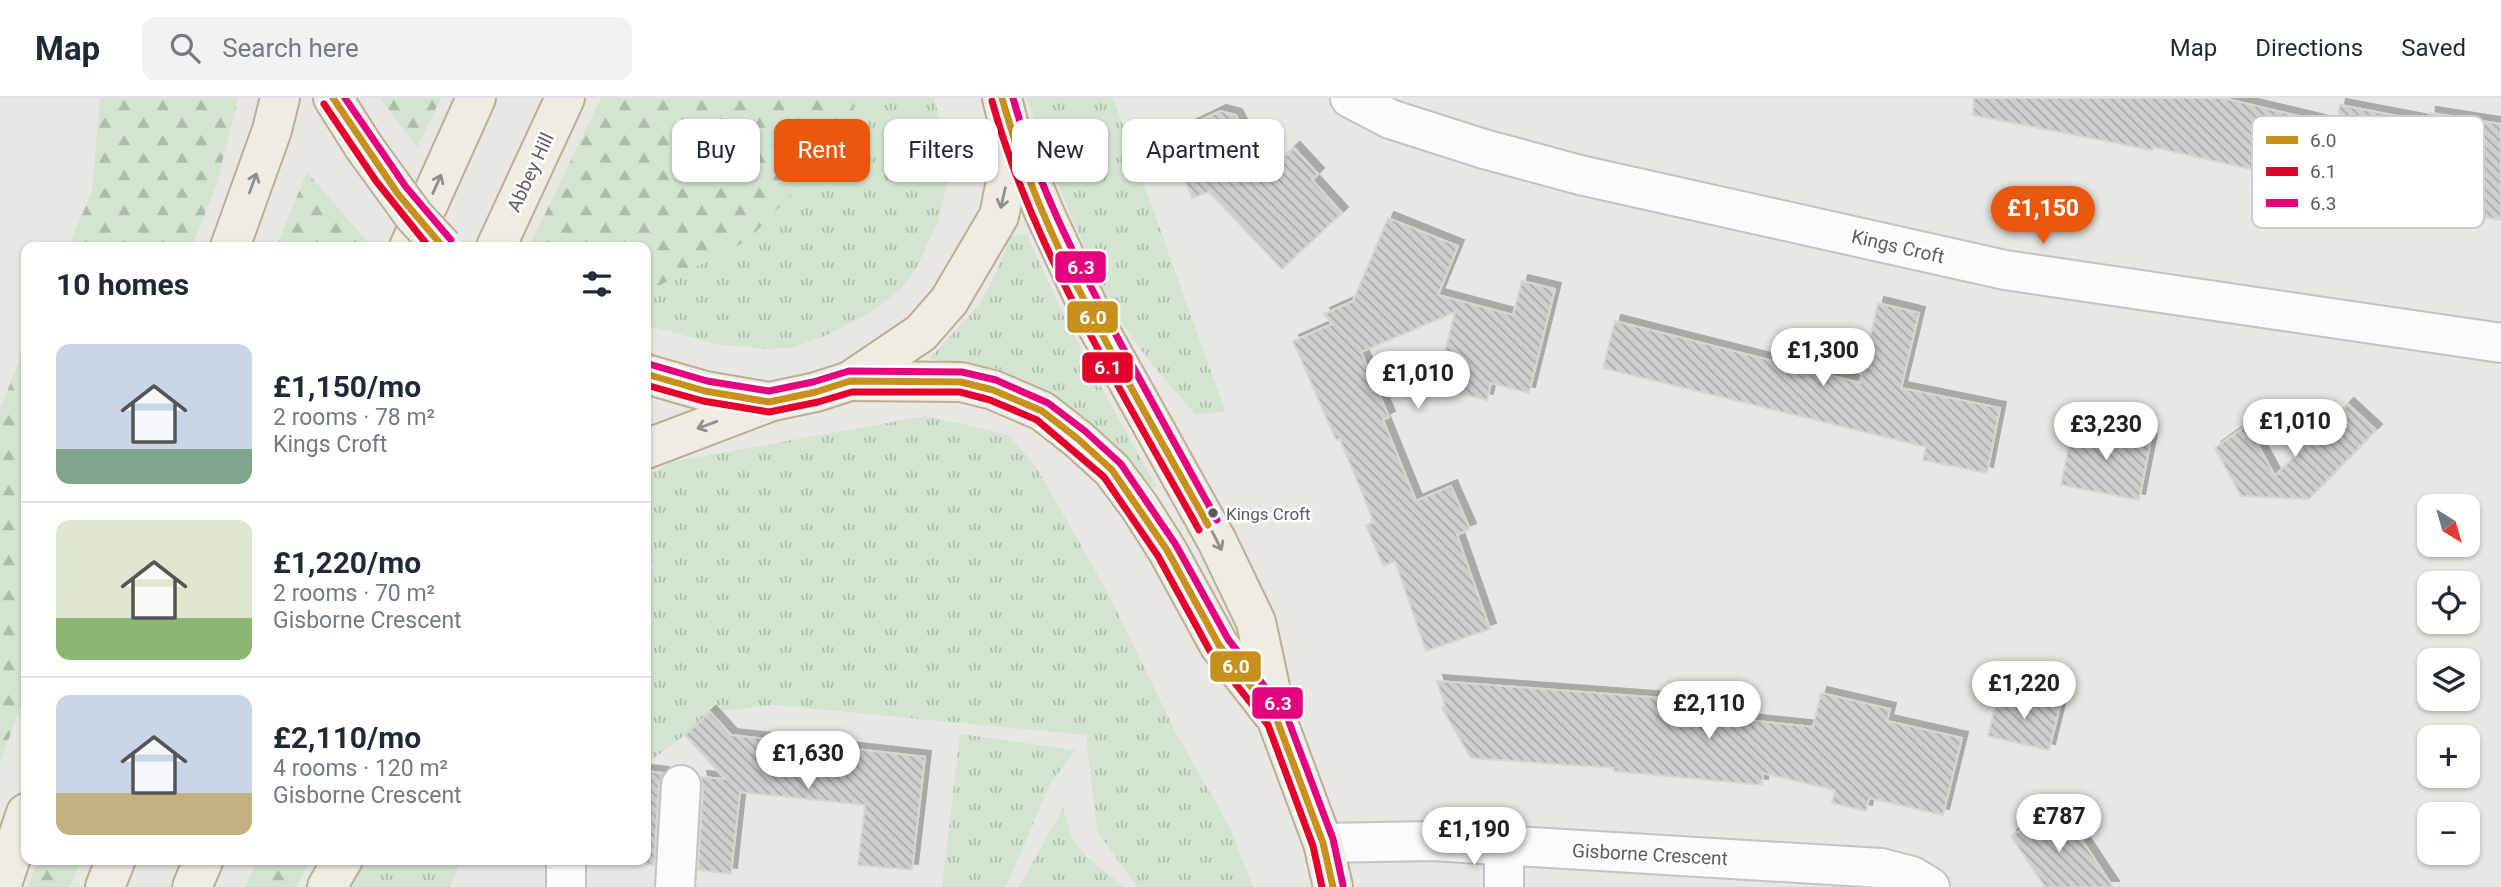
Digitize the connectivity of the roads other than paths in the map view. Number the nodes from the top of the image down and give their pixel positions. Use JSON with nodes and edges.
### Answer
{"nodes":[{"id":1,"x":280,"y":98,"type":"edge"},
{"id":2,"x":333,"y":98,"type":"edge"},
{"id":3,"x":476,"y":98,"type":"edge"},
{"id":4,"x":565,"y":98,"type":"edge"},
{"id":5,"x":1350,"y":98,"type":"edge"},
{"id":6,"x":1006,"y":114,"type":"edge"},
{"id":7,"x":232,"y":242,"type":"edge"},
{"id":8,"x":411,"y":242,"type":"edge"},
{"id":9,"x":438,"y":242,"type":"edge"},
{"id":10,"x":498,"y":242,"type":"edge"},
{"id":11,"x":2501,"y":343,"type":"edge"},
{"id":12,"x":651,"y":375,"type":"edge"},
{"id":13,"x":850,"y":381,"type":"junction"},
{"id":14,"x":769,"y":402,"type":"junction"},
{"id":15,"x":651,"y":447,"type":"edge"},
{"id":16,"x":1277,"y":720,"type":"junction"},
{"id":17,"x":681,"y":785,"type":"dead end"},
{"id":18,"x":21,"y":828,"type":"edge"},
{"id":19,"x":1323,"y":843,"type":"junction"},
{"id":20,"x":1504,"y":846,"type":"junction"},
{"id":21,"x":114,"y":865,"type":"edge"},
{"id":22,"x":201,"y":865,"type":"edge"},
{"id":23,"x":340,"y":865,"type":"edge"},
{"id":24,"x":566,"y":865,"type":"edge"},
{"id":25,"x":1,"y":887,"type":"edge"},
{"id":26,"x":105,"y":887,"type":"edge"},
{"id":27,"x":192,"y":887,"type":"edge"},
{"id":28,"x":327,"y":887,"type":"edge"},
{"id":29,"x":566,"y":887,"type":"edge"},
{"id":30,"x":675,"y":887,"type":"edge"},
{"id":31,"x":1333,"y":887,"type":"edge"},
{"id":32,"x":1504,"y":887,"type":"edge"},
{"id":33,"x":1930,"y":887,"type":"edge"}],
"edges":[{"from":7,"to":1,"type":"highway","one_way":true},
{"from":2,"to":9,"type":"highway","bridge":true},
{"from":8,"to":3,"type":"highway","one_way":true},
{"from":4,"to":10,"type":"highway","name":"Abbey Hill"},
{"from":5,"to":11,"type":"street","name":"Kings Croft"},
{"from":6,"to":13,"type":"highway","one_way":true},
{"from":6,"to":16,"type":"highway","one_way":true},
{"from":12,"to":14,"type":"highway"},
{"from":13,"to":14,"type":"highway"},
{"from":13,"to":16,"type":"highway"},
{"from":14,"to":15,"type":"highway","one_way":true},
{"from":16,"to":19,"type":"highway"},
{"from":17,"to":30,"type":"street"},
{"from":18,"to":25,"type":"highway"},
{"from":19,"to":20,"type":"street","name":"Gisborne Crescent"},
{"from":19,"to":31,"type":"highway"},
{"from":20,"to":32,"type":"street"},
{"from":20,"to":33,"type":"street","name":"Gisborne Crescent"},
{"from":21,"to":26,"type":"highway"},
{"from":22,"to":27,"type":"highway"},
{"from":23,"to":28,"type":"highway"},
{"from":24,"to":29,"type":"street"}]}
